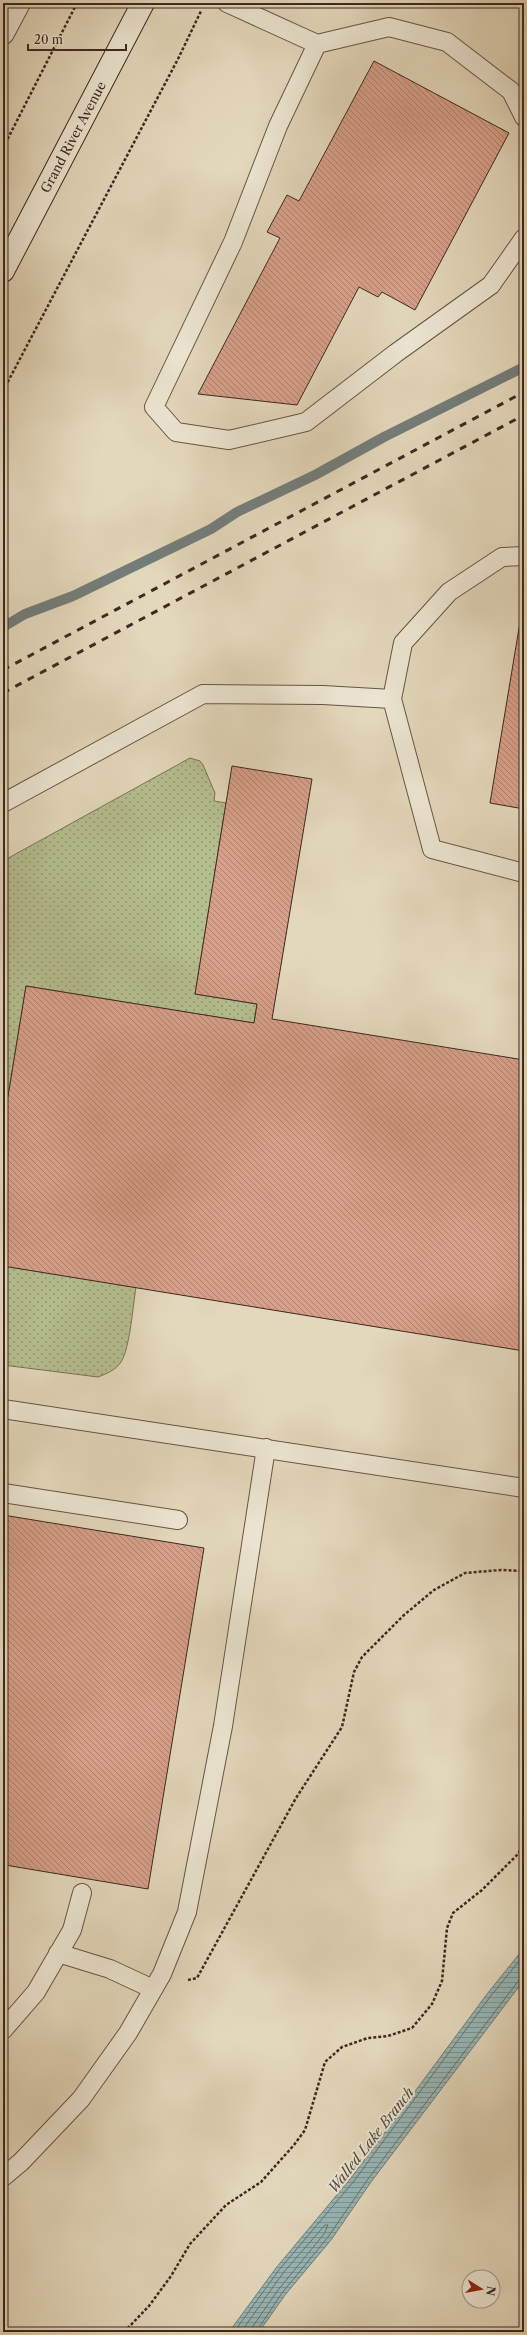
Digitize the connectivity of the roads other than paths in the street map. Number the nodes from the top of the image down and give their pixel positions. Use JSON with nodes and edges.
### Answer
{"nodes":[{"id":1,"x":19,"y":3,"type":"edge"},
{"id":2,"x":143,"y":3,"type":"edge"},
{"id":3,"x":227,"y":3,"type":"edge"},
{"id":4,"x":3,"y":33,"type":"edge"},
{"id":5,"x":318,"y":44,"type":"junction"},
{"id":6,"x":524,"y":117,"type":"edge"},
{"id":7,"x":524,"y":238,"type":"edge"},
{"id":8,"x":3,"y":271,"type":"edge"},
{"id":9,"x":524,"y":556,"type":"edge"},
{"id":10,"x":392,"y":699,"type":"junction"},
{"id":11,"x":3,"y":802,"type":"edge"},
{"id":12,"x":524,"y":873,"type":"edge"},
{"id":13,"x":3,"y":1409,"type":"edge"},
{"id":14,"x":266,"y":1448,"type":"junction"},
{"id":15,"x":524,"y":1488,"type":"edge"},
{"id":16,"x":3,"y":1493,"type":"edge"},
{"id":17,"x":178,"y":1520,"type":"dead end"},
{"id":18,"x":82,"y":1893,"type":"dead end"},
{"id":19,"x":58,"y":1953,"type":"junction"},
{"id":20,"x":153,"y":1989,"type":"junction"},
{"id":21,"x":3,"y":2030,"type":"edge"},
{"id":22,"x":3,"y":2177,"type":"edge"}],
"edges":[{"from":1,"to":4,"type":"main road"},
{"from":2,"to":8,"type":"main road","name":"Grand River Avenue"},
{"from":3,"to":5,"type":"lane"},
{"from":5,"to":6,"type":"lane"},
{"from":5,"to":7,"type":"lane"},
{"from":9,"to":10,"type":"lane"},
{"from":10,"to":11,"type":"lane"},
{"from":10,"to":12,"type":"lane"},
{"from":13,"to":14,"type":"lane"},
{"from":14,"to":15,"type":"lane"},
{"from":14,"to":20,"type":"lane"},
{"from":16,"to":17,"type":"lane"},
{"from":18,"to":19,"type":"lane"},
{"from":19,"to":20,"type":"lane"},
{"from":19,"to":21,"type":"lane"},
{"from":20,"to":22,"type":"lane"}]}
